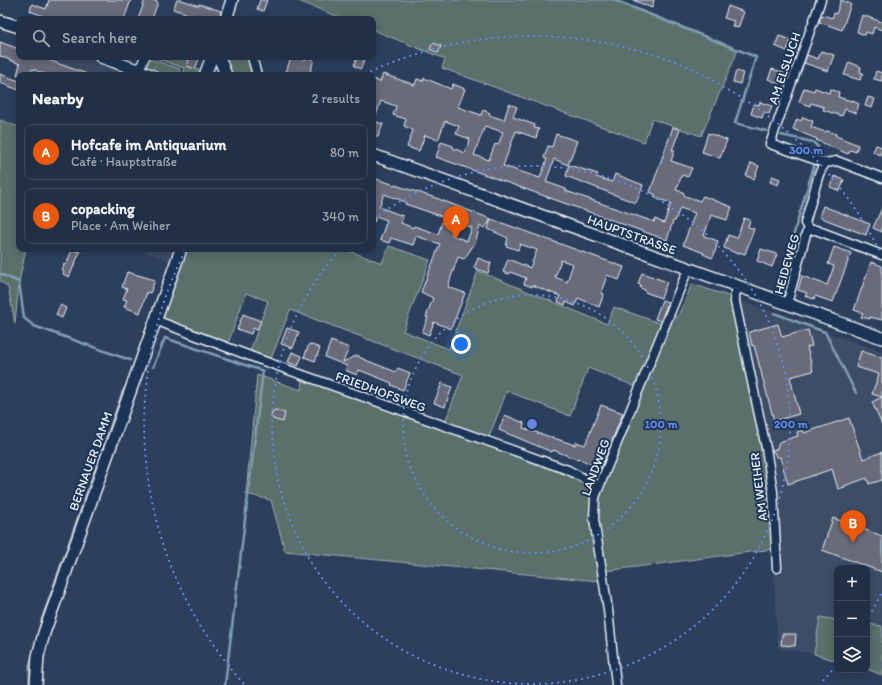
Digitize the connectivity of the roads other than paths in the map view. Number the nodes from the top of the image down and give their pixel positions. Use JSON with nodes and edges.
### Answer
{"nodes":[{"id":1,"x":232,"y":0,"type":"edge"},
{"id":2,"x":821,"y":0,"type":"edge"},
{"id":3,"x":227,"y":16,"type":"edge"},
{"id":4,"x":0,"y":21,"type":"edge"},
{"id":5,"x":16,"y":27,"type":"edge"},
{"id":6,"x":109,"y":60,"type":"edge"},
{"id":7,"x":145,"y":60,"type":"edge"},
{"id":8,"x":211,"y":60,"type":"edge"},
{"id":9,"x":221,"y":60,"type":"edge"},
{"id":10,"x":253,"y":60,"type":"edge"},
{"id":11,"x":142,"y":72,"type":"edge"},
{"id":12,"x":147,"y":72,"type":"edge"},
{"id":13,"x":207,"y":72,"type":"edge"},
{"id":14,"x":225,"y":72,"type":"edge"},
{"id":15,"x":256,"y":72,"type":"edge"},
{"id":16,"x":376,"y":156,"type":"edge"},
{"id":17,"x":825,"y":163,"type":"junction"},
{"id":18,"x":882,"y":178,"type":"edge"},
{"id":19,"x":809,"y":230,"type":"junction"},
{"id":20,"x":179,"y":252,"type":"edge"},
{"id":21,"x":882,"y":255,"type":"edge"},
{"id":22,"x":688,"y":268,"type":"junction"},
{"id":23,"x":738,"y":287,"type":"junction"},
{"id":24,"x":787,"y":304,"type":"junction"},
{"id":25,"x":155,"y":320,"type":"junction"},
{"id":26,"x":882,"y":338,"type":"edge"},
{"id":27,"x":598,"y":486,"type":"junction"},
{"id":28,"x":777,"y":568,"type":"dead end"},
{"id":29,"x":36,"y":685,"type":"edge"},
{"id":30,"x":616,"y":685,"type":"edge"}],
"edges":[{"from":1,"to":3,"type":"main road"},
{"from":2,"to":17,"type":"street","name":"AM ELSLUCH"},
{"from":4,"to":5,"type":"main road"},
{"from":6,"to":11,"type":"main road"},
{"from":7,"to":12,"type":"street"},
{"from":8,"to":13,"type":"main road"},
{"from":9,"to":14,"type":"main road"},
{"from":10,"to":15,"type":"street"},
{"from":16,"to":22,"type":"main road","name":"HAUPTSTRASSE"},
{"from":17,"to":18,"type":"street"},
{"from":17,"to":19,"type":"street","name":"HEIDEWEG"},
{"from":19,"to":21,"type":"street","name":"HEIDEWEG"},
{"from":19,"to":24,"type":"street","name":"HEIDEWEG"},
{"from":20,"to":25,"type":"main road","name":"BERNAUER DAMM"},
{"from":22,"to":23,"type":"main road","name":"HAUPTSTRASSE"},
{"from":22,"to":27,"type":"street","name":"LANDWEG"},
{"from":23,"to":24,"type":"main road","name":"HAUPTSTRASSE"},
{"from":23,"to":28,"type":"street","name":"AM WEIHER"},
{"from":24,"to":26,"type":"main road","name":"HAUPTSTRASSE"},
{"from":25,"to":27,"type":"street","name":"FRIEDHOFSWEG"},
{"from":25,"to":29,"type":"main road","name":"BERNAUER DAMM"},
{"from":27,"to":30,"type":"street","name":"LANDWEG"}]}
